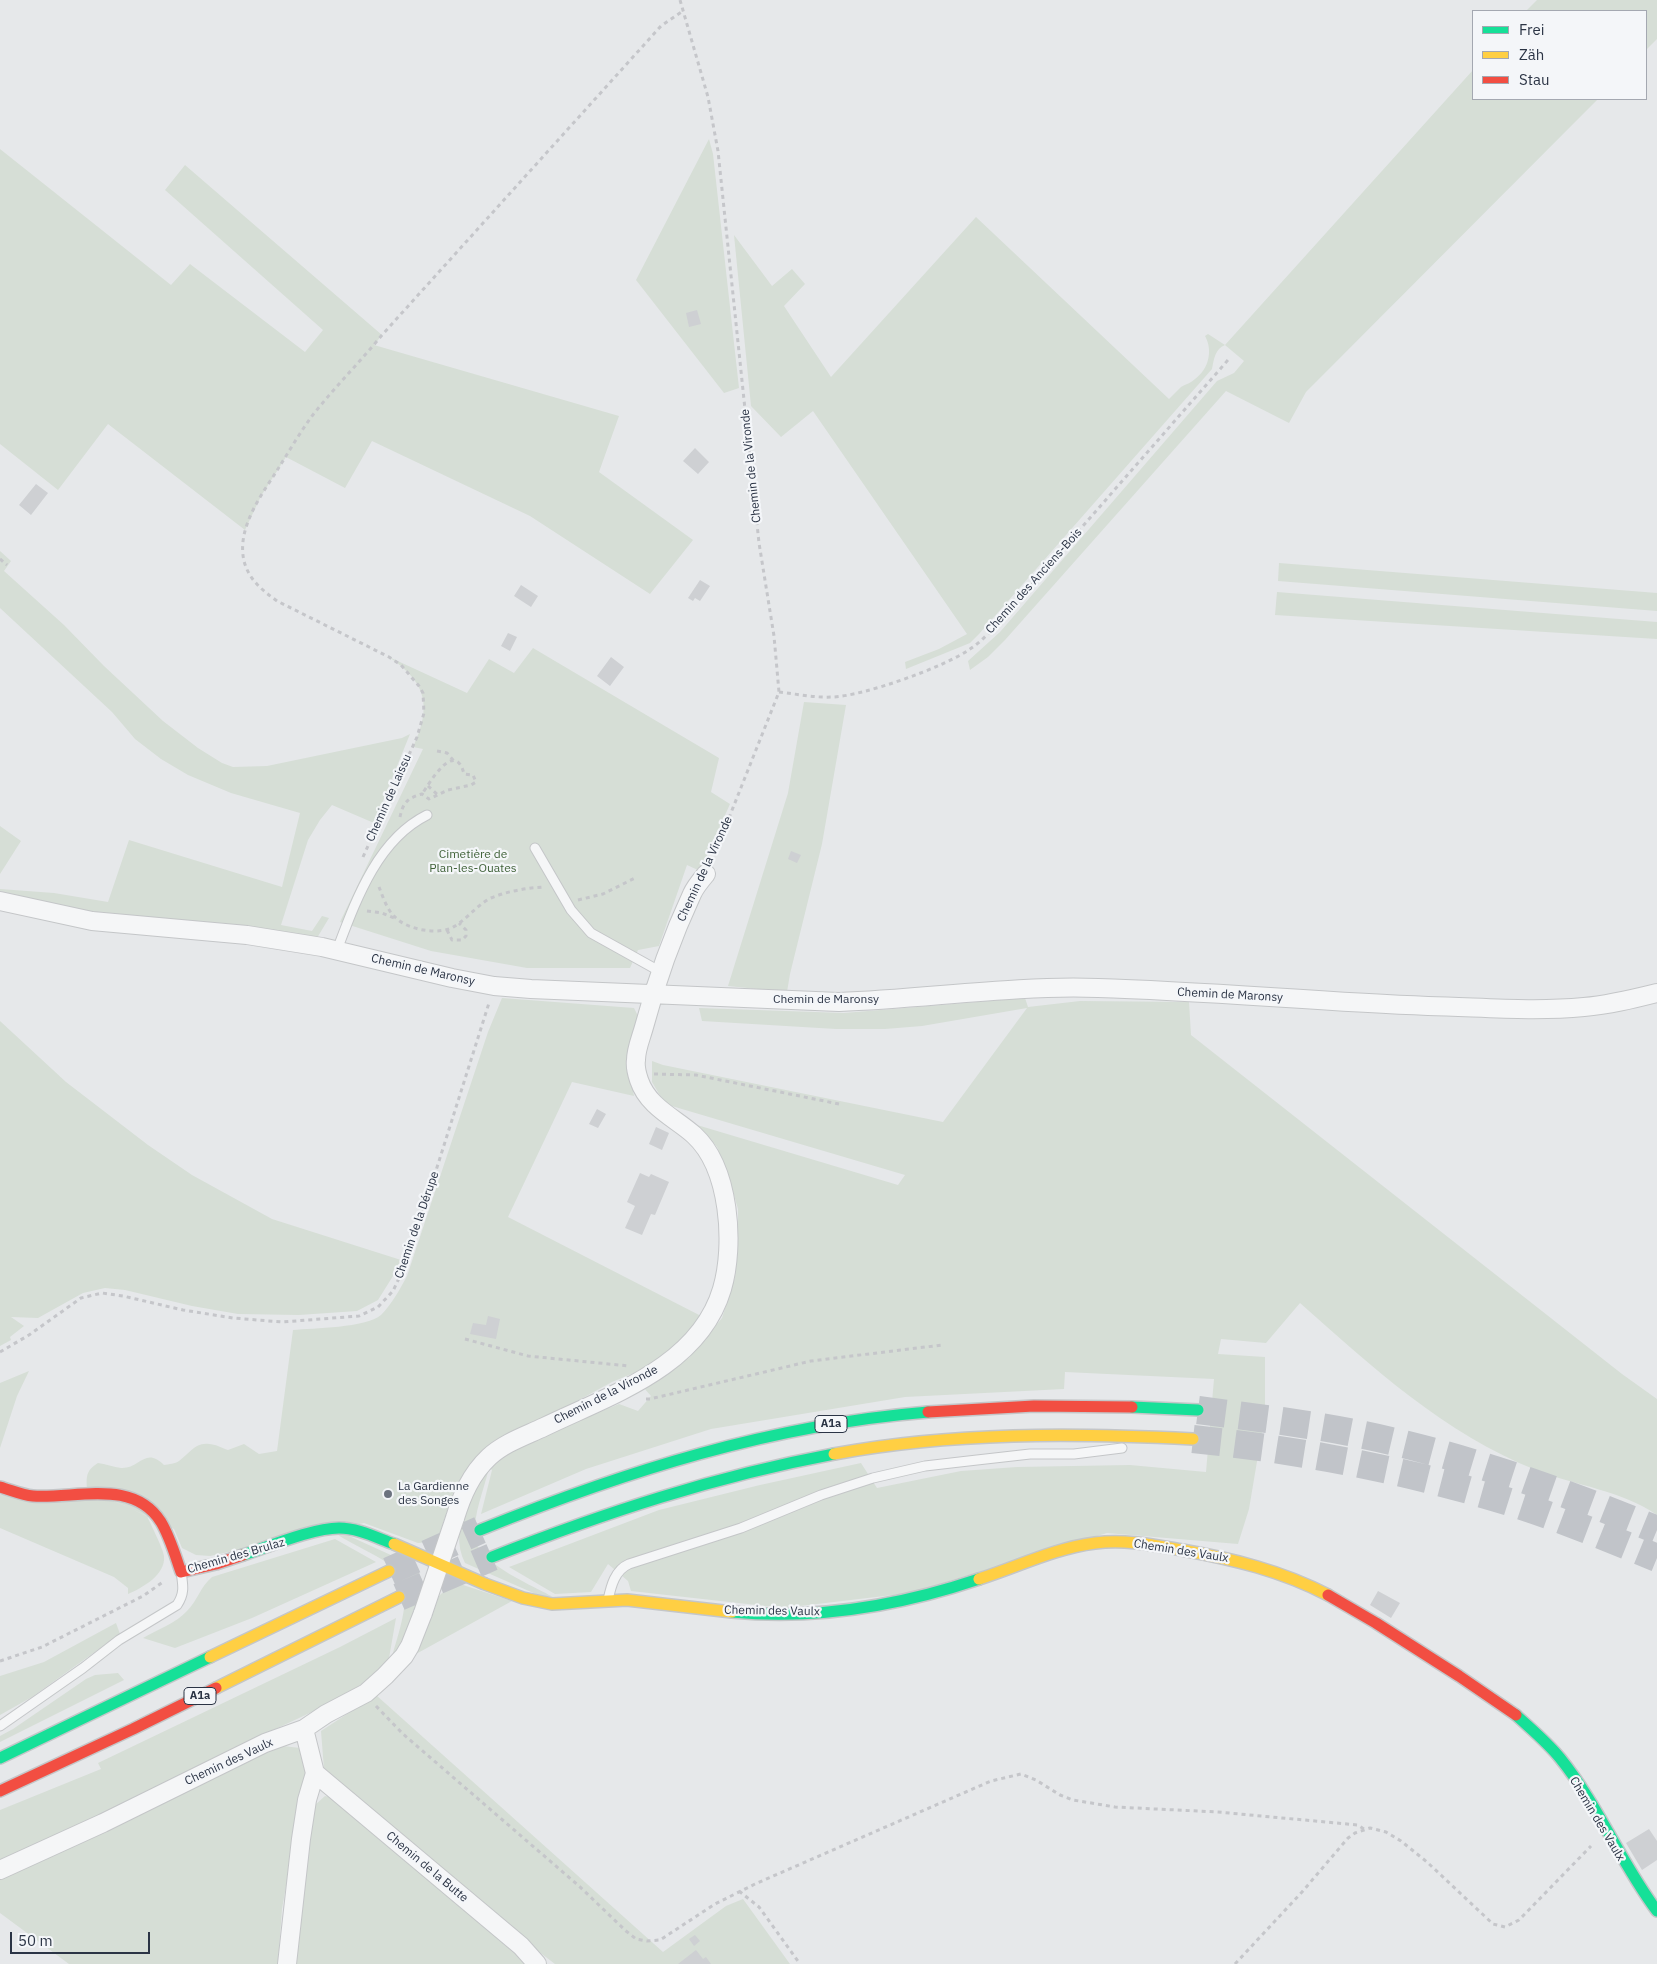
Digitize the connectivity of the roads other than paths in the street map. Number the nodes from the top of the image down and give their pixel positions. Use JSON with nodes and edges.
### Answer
{"nodes":[{"id":1,"x":427,"y":815,"type":"dead end"},
{"id":2,"x":535,"y":848,"type":"dead end"},
{"id":3,"x":706,"y":874,"type":"road end"},
{"id":4,"x":0,"y":901,"type":"edge"},
{"id":5,"x":337,"y":950,"type":"junction"},
{"id":6,"x":661,"y":972,"type":"junction"},
{"id":7,"x":1657,"y":993,"type":"edge"},
{"id":8,"x":653,"y":995,"type":"junction"},
{"id":9,"x":1198,"y":1410,"type":"tunnel mouth"},
{"id":10,"x":1193,"y":1439,"type":"joint"},
{"id":11,"x":0,"y":1487,"type":"edge"},
{"id":12,"x":480,"y":1530,"type":"tunnel mouth"},
{"id":13,"x":492,"y":1557,"type":"tunnel mouth"},
{"id":14,"x":439,"y":1564,"type":"junction"},
{"id":15,"x":389,"y":1571,"type":"tunnel mouth"},
{"id":16,"x":181,"y":1572,"type":"junction"},
{"id":17,"x":399,"y":1598,"type":"tunnel mouth"},
{"id":18,"x":608,"y":1600,"type":"junction"},
{"id":19,"x":0,"y":1726,"type":"edge"},
{"id":20,"x":304,"y":1729,"type":"junction"},
{"id":21,"x":0,"y":1758,"type":"edge"},
{"id":22,"x":315,"y":1773,"type":"junction"},
{"id":23,"x":0,"y":1792,"type":"edge"},
{"id":24,"x":0,"y":1870,"type":"edge"},
{"id":25,"x":1657,"y":1911,"type":"edge"},
{"id":26,"x":287,"y":1964,"type":"edge"},
{"id":27,"x":537,"y":1964,"type":"edge"}],
"edges":[{"from":1,"to":5,"type":"lane"},
{"from":2,"to":6,"type":"lane"},
{"from":3,"to":6,"type":"street","name":"Chemin de la Vironde"},
{"from":4,"to":5,"type":"street","name":"Chemin de Maronsy"},
{"from":5,"to":8,"type":"street","name":"Chemin de Maronsy"},
{"from":6,"to":8,"type":"street","name":"Chemin de la Vironde"},
{"from":7,"to":8,"type":"street","name":"Chemin de Maronsy"},
{"from":8,"to":14,"type":"street","name":"Chemin de la Vironde","bridge":true},
{"from":9,"to":12,"type":"main road","number":"A1a"},
{"from":10,"to":13,"type":"main road"},
{"from":10,"to":18,"type":"lane"},
{"from":11,"to":16,"type":"main road","name":"Chemin des Brulaz"},
{"from":14,"to":16,"type":"main road","name":"Chemin des Brulaz","bridge":true},
{"from":14,"to":18,"type":"main road","name":"Chemin des Vaulx","bridge":true},
{"from":14,"to":20,"type":"street","name":"Chemin des Vaulx","bridge":true},
{"from":15,"to":21,"type":"main road","number":"A1a"},
{"from":16,"to":19,"type":"lane"},
{"from":17,"to":23,"type":"main road","number":"A1a"},
{"from":18,"to":25,"type":"main road","name":"Chemin des Vaulx"},
{"from":20,"to":22,"type":"street"},
{"from":20,"to":24,"type":"street","name":"Chemin des Vaulx"},
{"from":22,"to":26,"type":"street"},
{"from":22,"to":27,"type":"street","name":"Chemin de la Butte"}]}
